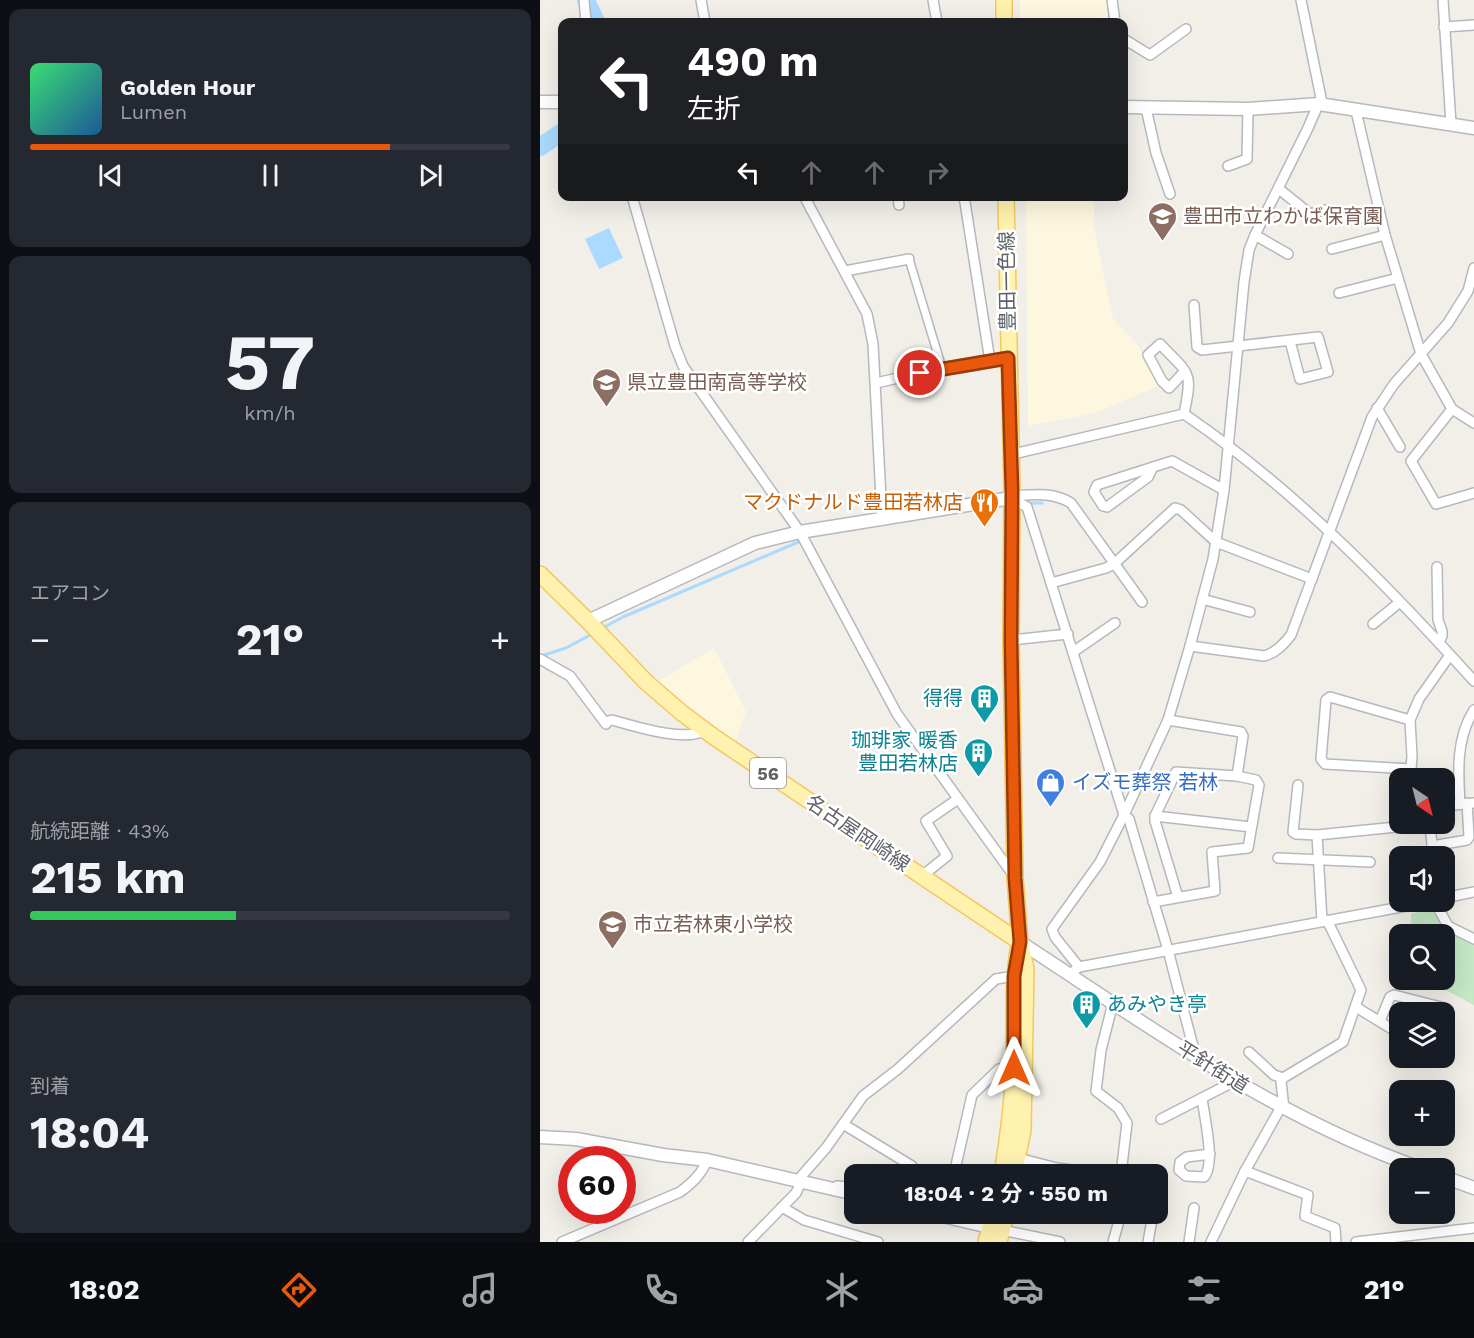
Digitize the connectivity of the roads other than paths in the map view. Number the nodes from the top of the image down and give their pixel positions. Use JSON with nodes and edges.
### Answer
{"nodes":[{"id":1,"x":585,"y":0,"type":"edge"},
{"id":2,"x":701,"y":0,"type":"edge"},
{"id":3,"x":933,"y":0,"type":"edge"},
{"id":4,"x":1004,"y":0,"type":"edge"},
{"id":5,"x":1112,"y":0,"type":"edge"},
{"id":6,"x":1301,"y":0,"type":"edge"},
{"id":7,"x":1443,"y":0,"type":"edge"},
{"id":8,"x":586,"y":18,"type":"edge"},
{"id":9,"x":704,"y":18,"type":"edge"},
{"id":10,"x":936,"y":18,"type":"edge"},
{"id":11,"x":1004,"y":18,"type":"edge"},
{"id":12,"x":1114,"y":18,"type":"edge"},
{"id":13,"x":1474,"y":25,"type":"edge"},
{"id":14,"x":1444,"y":27,"type":"junction"},
{"id":15,"x":1186,"y":29,"type":"dead end"},
{"id":16,"x":1128,"y":41,"type":"edge"},
{"id":17,"x":540,"y":102,"type":"edge"},
{"id":18,"x":558,"y":102,"type":"edge"},
{"id":19,"x":1319,"y":104,"type":"junction"},
{"id":20,"x":1128,"y":107,"type":"edge"},
{"id":21,"x":1146,"y":108,"type":"junction"},
{"id":22,"x":1248,"y":109,"type":"junction"},
{"id":23,"x":1356,"y":111,"type":"junction"},
{"id":24,"x":1451,"y":124,"type":"junction"},
{"id":25,"x":1474,"y":128,"type":"edge"},
{"id":26,"x":1228,"y":166,"type":"dead end"},
{"id":27,"x":1279,"y":189,"type":"junction"},
{"id":28,"x":1170,"y":194,"type":"dead end"},
{"id":29,"x":633,"y":201,"type":"edge"},
{"id":30,"x":807,"y":201,"type":"edge"},
{"id":31,"x":965,"y":201,"type":"edge"},
{"id":32,"x":1006,"y":201,"type":"edge"},
{"id":33,"x":1324,"y":210,"type":"dead end"},
{"id":34,"x":1255,"y":235,"type":"junction"},
{"id":35,"x":1385,"y":235,"type":"junction"},
{"id":36,"x":1332,"y":249,"type":"dead end"},
{"id":37,"x":1288,"y":254,"type":"dead end"},
{"id":38,"x":909,"y":259,"type":"joint"},
{"id":39,"x":1474,"y":268,"type":"edge"},
{"id":40,"x":845,"y":271,"type":"junction"},
{"id":41,"x":1398,"y":278,"type":"junction"},
{"id":42,"x":1339,"y":293,"type":"dead end"},
{"id":43,"x":1194,"y":305,"type":"dead end"},
{"id":44,"x":1290,"y":340,"type":"junction"},
{"id":45,"x":1237,"y":347,"type":"junction"},
{"id":46,"x":1421,"y":354,"type":"junction"},
{"id":47,"x":1008,"y":358,"type":"junction"},
{"id":48,"x":990,"y":361,"type":"junction"},
{"id":49,"x":942,"y":368,"type":"junction"},
{"id":50,"x":1185,"y":371,"type":"junction"},
{"id":51,"x":876,"y":383,"type":"junction"},
{"id":52,"x":1377,"y":408,"type":"junction"},
{"id":53,"x":1452,"y":409,"type":"junction"},
{"id":54,"x":1184,"y":414,"type":"junction"},
{"id":55,"x":1474,"y":423,"type":"edge"},
{"id":56,"x":1227,"y":443,"type":"junction"},
{"id":57,"x":1400,"y":447,"type":"dead end"},
{"id":58,"x":1010,"y":455,"type":"junction"},
{"id":59,"x":1153,"y":466,"type":"junction"},
{"id":60,"x":1224,"y":490,"type":"junction"},
{"id":61,"x":1474,"y":493,"type":"edge"},
{"id":62,"x":1011,"y":497,"type":"junction"},
{"id":63,"x":882,"y":518,"type":"junction"},
{"id":64,"x":1330,"y":531,"type":"junction"},
{"id":65,"x":800,"y":532,"type":"junction"},
{"id":66,"x":1215,"y":542,"type":"junction"},
{"id":67,"x":1114,"y":564,"type":"junction"},
{"id":68,"x":1437,"y":567,"type":"dead end"},
{"id":69,"x":540,"y":574,"type":"edge"},
{"id":70,"x":1312,"y":579,"type":"junction"},
{"id":71,"x":1051,"y":584,"type":"junction"},
{"id":72,"x":1202,"y":599,"type":"junction"},
{"id":73,"x":1142,"y":602,"type":"dead end"},
{"id":74,"x":1400,"y":602,"type":"junction"},
{"id":75,"x":1250,"y":612,"type":"dead end"},
{"id":76,"x":588,"y":621,"type":"junction"},
{"id":77,"x":1115,"y":623,"type":"dead end"},
{"id":78,"x":1372,"y":624,"type":"dead end"},
{"id":79,"x":1068,"y":634,"type":"junction"},
{"id":80,"x":1011,"y":640,"type":"junction"},
{"id":81,"x":1439,"y":642,"type":"junction"},
{"id":82,"x":1190,"y":646,"type":"junction"},
{"id":83,"x":1073,"y":652,"type":"junction"},
{"id":84,"x":1450,"y":655,"type":"junction"},
{"id":85,"x":540,"y":659,"type":"edge"},
{"id":86,"x":1474,"y":681,"type":"edge"},
{"id":87,"x":1474,"y":710,"type":"edge"},
{"id":88,"x":1168,"y":720,"type":"junction"},
{"id":89,"x":1410,"y":720,"type":"junction"},
{"id":90,"x":705,"y":730,"type":"junction"},
{"id":91,"x":1412,"y":768,"type":"edge"},
{"id":92,"x":1389,"y":771,"type":"edge"},
{"id":93,"x":1237,"y":776,"type":"junction"},
{"id":94,"x":1298,"y":785,"type":"dead end"},
{"id":95,"x":958,"y":799,"type":"junction"},
{"id":96,"x":1467,"y":803,"type":"edge"},
{"id":97,"x":1124,"y":815,"type":"junction"},
{"id":98,"x":1155,"y":816,"type":"junction"},
{"id":99,"x":1251,"y":826,"type":"junction"},
{"id":100,"x":1389,"y":828,"type":"edge"},
{"id":101,"x":1429,"y":834,"type":"edge"},
{"id":102,"x":1317,"y":836,"type":"junction"},
{"id":103,"x":1432,"y":846,"type":"joint"},
{"id":104,"x":1278,"y":858,"type":"dead end"},
{"id":105,"x":1318,"y":861,"type":"junction"},
{"id":106,"x":1370,"y":862,"type":"dead end"},
{"id":107,"x":922,"y":876,"type":"junction"},
{"id":108,"x":1015,"y":878,"type":"junction"},
{"id":109,"x":1474,"y":892,"type":"edge"},
{"id":110,"x":1455,"y":896,"type":"edge"},
{"id":111,"x":1178,"y":897,"type":"junction"},
{"id":112,"x":1153,"y":902,"type":"junction"},
{"id":113,"x":1389,"y":909,"type":"edge"},
{"id":114,"x":1441,"y":912,"type":"edge"},
{"id":115,"x":1324,"y":920,"type":"junction"},
{"id":116,"x":1474,"y":939,"type":"edge"},
{"id":117,"x":1020,"y":942,"type":"junction"},
{"id":118,"x":1168,"y":950,"type":"junction"},
{"id":119,"x":1074,"y":970,"type":"junction"},
{"id":120,"x":1014,"y":976,"type":"junction"},
{"id":121,"x":1421,"y":1002,"type":"edge"},
{"id":122,"x":1113,"y":1003,"type":"junction"},
{"id":123,"x":1356,"y":1008,"type":"junction"},
{"id":124,"x":1380,"y":1021,"type":"junction"},
{"id":125,"x":1389,"y":1027,"type":"edge"},
{"id":126,"x":1249,"y":1052,"type":"dead end"},
{"id":127,"x":1196,"y":1058,"type":"junction"},
{"id":128,"x":1014,"y":1068,"type":"junction"},
{"id":129,"x":1283,"y":1078,"type":"junction"},
{"id":130,"x":1235,"y":1081,"type":"junction"},
{"id":131,"x":1202,"y":1098,"type":"junction"},
{"id":132,"x":1282,"y":1108,"type":"junction"},
{"id":133,"x":1161,"y":1119,"type":"dead end"},
{"id":134,"x":843,"y":1124,"type":"junction"},
{"id":135,"x":540,"y":1137,"type":"edge"},
{"id":136,"x":1210,"y":1154,"type":"dead end"},
{"id":137,"x":1018,"y":1158,"type":"junction"},
{"id":138,"x":1393,"y":1158,"type":"edge"},
{"id":139,"x":707,"y":1160,"type":"junction"},
{"id":140,"x":909,"y":1164,"type":"edge"},
{"id":141,"x":956,"y":1164,"type":"edge"},
{"id":142,"x":1004,"y":1164,"type":"edge"},
{"id":143,"x":1016,"y":1164,"type":"edge"},
{"id":144,"x":1041,"y":1164,"type":"edge"},
{"id":145,"x":1121,"y":1164,"type":"edge"},
{"id":146,"x":1245,"y":1171,"type":"junction"},
{"id":147,"x":799,"y":1181,"type":"junction"},
{"id":148,"x":1455,"y":1181,"type":"edge"},
{"id":149,"x":822,"y":1186,"type":"junction"},
{"id":150,"x":844,"y":1187,"type":"edge"},
{"id":151,"x":1474,"y":1188,"type":"edge"},
{"id":152,"x":844,"y":1191,"type":"edge"},
{"id":153,"x":782,"y":1207,"type":"junction"},
{"id":154,"x":1194,"y":1208,"type":"dead end"},
{"id":155,"x":969,"y":1224,"type":"edge"},
{"id":156,"x":1118,"y":1224,"type":"edge"},
{"id":157,"x":1151,"y":1224,"type":"edge"},
{"id":158,"x":1474,"y":1228,"type":"edge"},
{"id":159,"x":994,"y":1231,"type":"edge"},
{"id":160,"x":852,"y":1239,"type":"edge"},
{"id":161,"x":562,"y":1242,"type":"edge"},
{"id":162,"x":748,"y":1242,"type":"edge"},
{"id":163,"x":878,"y":1242,"type":"edge"},
{"id":164,"x":1060,"y":1242,"type":"edge"},
{"id":165,"x":1113,"y":1242,"type":"edge"},
{"id":166,"x":1148,"y":1242,"type":"edge"},
{"id":167,"x":1189,"y":1242,"type":"edge"},
{"id":168,"x":1211,"y":1242,"type":"edge"},
{"id":169,"x":1336,"y":1242,"type":"edge"},
{"id":170,"x":1356,"y":1242,"type":"edge"}],
"edges":[{"from":1,"to":8,"type":"street"},
{"from":2,"to":9,"type":"street"},
{"from":3,"to":10,"type":"street"},
{"from":4,"to":11,"type":"main road"},
{"from":5,"to":12,"type":"street"},
{"from":6,"to":19,"type":"street"},
{"from":7,"to":14,"type":"street"},
{"from":13,"to":14,"type":"street"},
{"from":14,"to":24,"type":"street"},
{"from":15,"to":16,"type":"street"},
{"from":17,"to":18,"type":"street"},
{"from":19,"to":22,"type":"street"},
{"from":19,"to":23,"type":"street"},
{"from":19,"to":27,"type":"street"},
{"from":20,"to":21,"type":"street"},
{"from":21,"to":22,"type":"street"},
{"from":21,"to":28,"type":"street"},
{"from":22,"to":26,"type":"street"},
{"from":23,"to":24,"type":"street"},
{"from":23,"to":35,"type":"street"},
{"from":24,"to":25,"type":"street"},
{"from":27,"to":33,"type":"street"},
{"from":27,"to":34,"type":"street"},
{"from":29,"to":65,"type":"street"},
{"from":30,"to":40,"type":"street"},
{"from":31,"to":48,"type":"street"},
{"from":32,"to":47,"type":"main road","name":"豊田一色線"},
{"from":34,"to":37,"type":"street"},
{"from":34,"to":45,"type":"street"},
{"from":35,"to":36,"type":"street"},
{"from":35,"to":41,"type":"street"},
{"from":38,"to":40,"type":"street"},
{"from":38,"to":49,"type":"street"},
{"from":39,"to":46,"type":"street"},
{"from":40,"to":51,"type":"street"},
{"from":41,"to":42,"type":"street"},
{"from":41,"to":46,"type":"street"},
{"from":43,"to":45,"type":"street"},
{"from":44,"to":44,"type":"street"},
{"from":44,"to":45,"type":"street"},
{"from":45,"to":56,"type":"street"},
{"from":46,"to":52,"type":"street"},
{"from":46,"to":53,"type":"street"},
{"from":47,"to":48,"type":"street"},
{"from":47,"to":58,"type":"main road","name":"豊田一色線"},
{"from":48,"to":49,"type":"street"},
{"from":49,"to":51,"type":"street"},
{"from":50,"to":50,"type":"street"},
{"from":50,"to":54,"type":"street"},
{"from":51,"to":63,"type":"street"},
{"from":52,"to":57,"type":"street"},
{"from":52,"to":64,"type":"street"},
{"from":53,"to":55,"type":"street"},
{"from":53,"to":61,"type":"street"},
{"from":54,"to":56,"type":"street"},
{"from":54,"to":58,"type":"street"},
{"from":56,"to":60,"type":"street"},
{"from":56,"to":64,"type":"street"},
{"from":58,"to":62,"type":"main road","name":"豊田一色線"},
{"from":59,"to":59,"type":"street"},
{"from":59,"to":60,"type":"street"},
{"from":60,"to":66,"type":"street"},
{"from":62,"to":63,"type":"street"},
{"from":62,"to":67,"type":"street"},
{"from":62,"to":71,"type":"street"},
{"from":62,"to":80,"type":"main road","name":"豊田一色線"},
{"from":63,"to":65,"type":"street"},
{"from":64,"to":70,"type":"street"},
{"from":64,"to":74,"type":"street"},
{"from":65,"to":76,"type":"street"},
{"from":65,"to":95,"type":"street"},
{"from":66,"to":67,"type":"street"},
{"from":66,"to":70,"type":"street"},
{"from":66,"to":72,"type":"street"},
{"from":67,"to":71,"type":"street"},
{"from":67,"to":73,"type":"street"},
{"from":68,"to":81,"type":"street"},
{"from":69,"to":76,"type":"main road","name":"名古屋岡崎線","number":"56"},
{"from":70,"to":82,"type":"street"},
{"from":71,"to":79,"type":"street"},
{"from":72,"to":75,"type":"street"},
{"from":72,"to":82,"type":"street"},
{"from":74,"to":78,"type":"street"},
{"from":74,"to":81,"type":"street"},
{"from":76,"to":90,"type":"main road","name":"名古屋岡崎線","number":"56"},
{"from":77,"to":83,"type":"street"},
{"from":79,"to":80,"type":"street"},
{"from":79,"to":83,"type":"street"},
{"from":80,"to":108,"type":"main road","name":"豊田一色線"},
{"from":81,"to":84,"type":"street"},
{"from":82,"to":88,"type":"street"},
{"from":83,"to":97,"type":"street"},
{"from":84,"to":86,"type":"street"},
{"from":84,"to":89,"type":"street"},
{"from":85,"to":90,"type":"street"},
{"from":87,"to":96,"type":"street"},
{"from":88,"to":93,"type":"street"},
{"from":88,"to":97,"type":"street"},
{"from":89,"to":91,"type":"street"},
{"from":89,"to":92,"type":"street"},
{"from":90,"to":107,"type":"main road","name":"名古屋岡崎線","number":"56"},
{"from":93,"to":98,"type":"street"},
{"from":93,"to":99,"type":"street"},
{"from":94,"to":102,"type":"street"},
{"from":95,"to":107,"type":"street"},
{"from":95,"to":108,"type":"street"},
{"from":96,"to":103,"type":"street"},
{"from":97,"to":112,"type":"street"},
{"from":97,"to":119,"type":"street"},
{"from":98,"to":99,"type":"street"},
{"from":98,"to":111,"type":"street"},
{"from":99,"to":111,"type":"street"},
{"from":100,"to":102,"type":"street"},
{"from":101,"to":103,"type":"street"},
{"from":102,"to":105,"type":"street"},
{"from":104,"to":105,"type":"street"},
{"from":105,"to":106,"type":"street"},
{"from":105,"to":115,"type":"street"},
{"from":107,"to":117,"type":"main road","name":"名古屋岡崎線","number":"56"},
{"from":108,"to":117,"type":"main road","name":"豊田一色線"},
{"from":109,"to":110,"type":"street"},
{"from":111,"to":112,"type":"street"},
{"from":112,"to":118,"type":"street"},
{"from":113,"to":115,"type":"street"},
{"from":114,"to":116,"type":"street"},
{"from":115,"to":118,"type":"street"},
{"from":115,"to":123,"type":"street"},
{"from":117,"to":119,"type":"street","name":"平針街道"},
{"from":117,"to":120,"type":"main road","name":"豊田一色線"},
{"from":117,"to":137,"type":"main road","name":"豊田一色線"},
{"from":118,"to":119,"type":"street"},
{"from":118,"to":127,"type":"street"},
{"from":119,"to":122,"type":"street","name":"平針街道"},
{"from":120,"to":128,"type":"main road","name":"豊田一色線"},
{"from":120,"to":134,"type":"street"},
{"from":121,"to":124,"type":"street"},
{"from":122,"to":127,"type":"street","name":"平針街道"},
{"from":122,"to":145,"type":"street"},
{"from":123,"to":124,"type":"street"},
{"from":123,"to":129,"type":"street"},
{"from":124,"to":125,"type":"street"},
{"from":126,"to":129,"type":"street"},
{"from":127,"to":130,"type":"street","name":"平針街道"},
{"from":128,"to":141,"type":"street"},
{"from":128,"to":142,"type":"main road","name":"豊田一色線"},
{"from":129,"to":132,"type":"street"},
{"from":130,"to":131,"type":"street"},
{"from":130,"to":132,"type":"street","name":"平針街道"},
{"from":131,"to":133,"type":"street"},
{"from":131,"to":136,"type":"street"},
{"from":132,"to":138,"type":"street","name":"平針街道"},
{"from":132,"to":146,"type":"street"},
{"from":134,"to":140,"type":"street"},
{"from":134,"to":147,"type":"street"},
{"from":135,"to":139,"type":"street"},
{"from":137,"to":143,"type":"main road","name":"豊田一色線"},
{"from":137,"to":144,"type":"street"},
{"from":139,"to":147,"type":"street"},
{"from":139,"to":161,"type":"street"},
{"from":146,"to":168,"type":"street"},
{"from":146,"to":169,"type":"street"},
{"from":147,"to":149,"type":"street"},
{"from":147,"to":153,"type":"street"},
{"from":148,"to":151,"type":"street"},
{"from":149,"to":150,"type":"street"},
{"from":149,"to":152,"type":"street"},
{"from":153,"to":160,"type":"street"},
{"from":153,"to":162,"type":"street"},
{"from":154,"to":167,"type":"street"},
{"from":155,"to":159,"type":"street"},
{"from":156,"to":165,"type":"street"},
{"from":157,"to":166,"type":"street"},
{"from":158,"to":170,"type":"street"},
{"from":159,"to":164,"type":"street"},
{"from":160,"to":163,"type":"street"}]}
